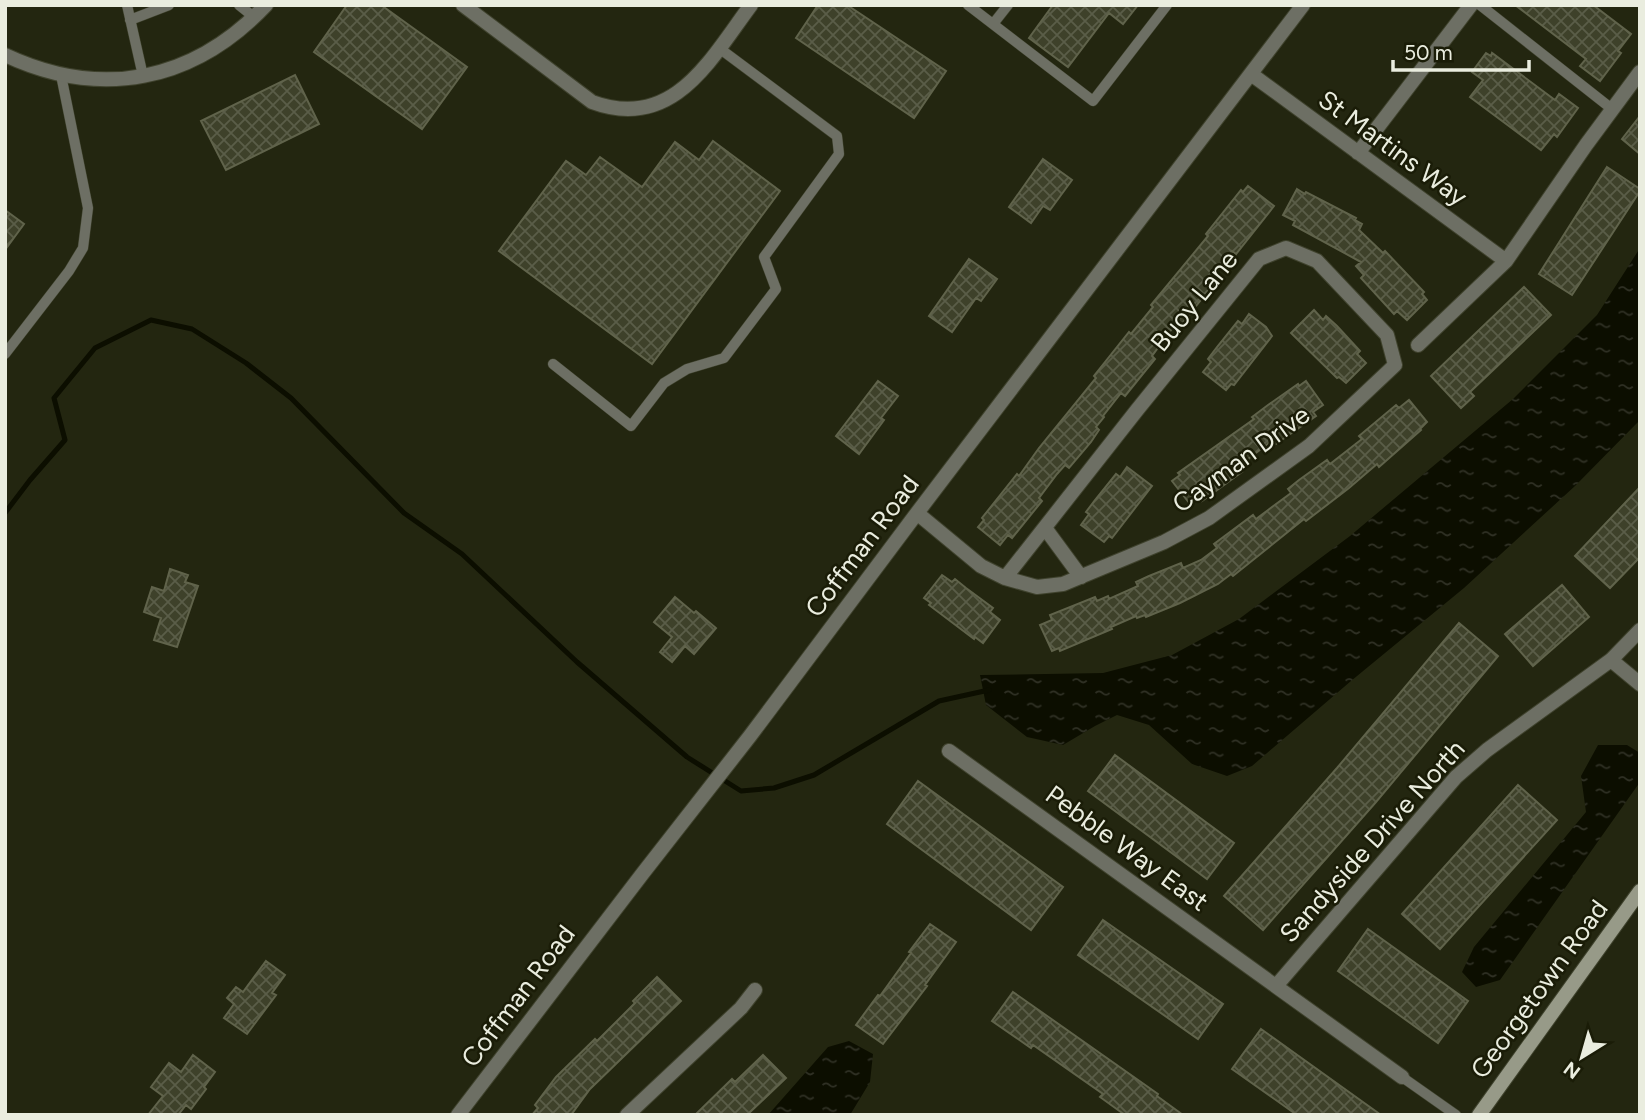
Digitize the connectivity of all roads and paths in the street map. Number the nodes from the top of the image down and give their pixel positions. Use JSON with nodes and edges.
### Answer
{"nodes":[{"id":1,"x":127,"y":5,"type":"edge"},
{"id":2,"x":169,"y":5,"type":"edge"},
{"id":3,"x":239,"y":5,"type":"edge"},
{"id":4,"x":266,"y":5,"type":"edge"},
{"id":5,"x":463,"y":5,"type":"edge"},
{"id":6,"x":751,"y":5,"type":"edge"},
{"id":7,"x":968,"y":5,"type":"edge"},
{"id":8,"x":1008,"y":5,"type":"edge"},
{"id":9,"x":1167,"y":5,"type":"edge"},
{"id":10,"x":1303,"y":5,"type":"edge"},
{"id":11,"x":1471,"y":5,"type":"edge"},
{"id":12,"x":1480,"y":5,"type":"edge"},
{"id":13,"x":254,"y":17,"type":"junction"},
{"id":14,"x":130,"y":20,"type":"junction"},
{"id":15,"x":993,"y":24,"type":"junction"},
{"id":16,"x":719,"y":48,"type":"junction"},
{"id":17,"x":5,"y":55,"type":"edge"},
{"id":18,"x":1640,"y":72,"type":"edge"},
{"id":19,"x":1251,"y":74,"type":"junction"},
{"id":20,"x":61,"y":75,"type":"junction"},
{"id":21,"x":143,"y":76,"type":"junction"},
{"id":22,"x":1612,"y":109,"type":"junction"},
{"id":23,"x":1358,"y":153,"type":"junction"},
{"id":24,"x":1506,"y":261,"type":"junction"},
{"id":25,"x":1418,"y":345,"type":"dead end"},
{"id":26,"x":5,"y":354,"type":"edge"},
{"id":27,"x":553,"y":364,"type":"dead end"},
{"id":28,"x":1395,"y":365,"type":"joint"},
{"id":29,"x":917,"y":513,"type":"junction"},
{"id":30,"x":1045,"y":528,"type":"junction"},
{"id":31,"x":1081,"y":577,"type":"junction"},
{"id":32,"x":1005,"y":578,"type":"junction"},
{"id":33,"x":1640,"y":630,"type":"edge"},
{"id":34,"x":1611,"y":660,"type":"junction"},
{"id":35,"x":1640,"y":684,"type":"edge"},
{"id":36,"x":949,"y":751,"type":"dead end"},
{"id":37,"x":1640,"y":891,"type":"edge"},
{"id":38,"x":1276,"y":986,"type":"junction"},
{"id":39,"x":755,"y":989,"type":"dead end"},
{"id":40,"x":1402,"y":1077,"type":"joint"},
{"id":41,"x":458,"y":1115,"type":"edge"},
{"id":42,"x":627,"y":1115,"type":"edge"},
{"id":43,"x":1456,"y":1115,"type":"edge"},
{"id":44,"x":1479,"y":1115,"type":"edge"}],
"edges":[{"from":1,"to":14,"type":"lane"},
{"from":2,"to":14,"type":"lane"},
{"from":3,"to":13,"type":"lane"},
{"from":4,"to":13,"type":"street"},
{"from":5,"to":16,"type":"street"},
{"from":6,"to":16,"type":"street"},
{"from":7,"to":15,"type":"lane"},
{"from":8,"to":15,"type":"lane"},
{"from":9,"to":15,"type":"lane"},
{"from":10,"to":19,"type":"street","name":"Coffman Road"},
{"from":11,"to":23,"type":"street"},
{"from":12,"to":22,"type":"lane"},
{"from":13,"to":21,"type":"street"},
{"from":14,"to":21,"type":"lane"},
{"from":16,"to":27,"type":"lane"},
{"from":17,"to":20,"type":"street"},
{"from":18,"to":22,"type":"street"},
{"from":19,"to":23,"type":"street","name":"St Martins Way"},
{"from":19,"to":29,"type":"street","name":"Coffman Road"},
{"from":20,"to":21,"type":"street"},
{"from":20,"to":26,"type":"lane"},
{"from":22,"to":24,"type":"street"},
{"from":23,"to":24,"type":"street","name":"St Martins Way"},
{"from":24,"to":25,"type":"street"},
{"from":28,"to":30,"type":"street","name":"Buoy Lane"},
{"from":28,"to":31,"type":"street","name":"Cayman Drive"},
{"from":29,"to":32,"type":"street","name":"Cayman Drive"},
{"from":29,"to":41,"type":"street","name":"Coffman Road"},
{"from":30,"to":31,"type":"street"},
{"from":30,"to":32,"type":"street","name":"Buoy Lane"},
{"from":31,"to":32,"type":"street","name":"Cayman Drive"},
{"from":33,"to":34,"type":"street","name":"Sandyside Drive North"},
{"from":34,"to":35,"type":"street"},
{"from":34,"to":38,"type":"street","name":"Sandyside Drive North"},
{"from":36,"to":38,"type":"street","name":"Pebble Way East"},
{"from":37,"to":44,"type":"main road","name":"Georgetown Road"},
{"from":38,"to":40,"type":"street","name":"Pebble Way East"},
{"from":39,"to":42,"type":"street"},
{"from":40,"to":43,"type":"lane"}]}
